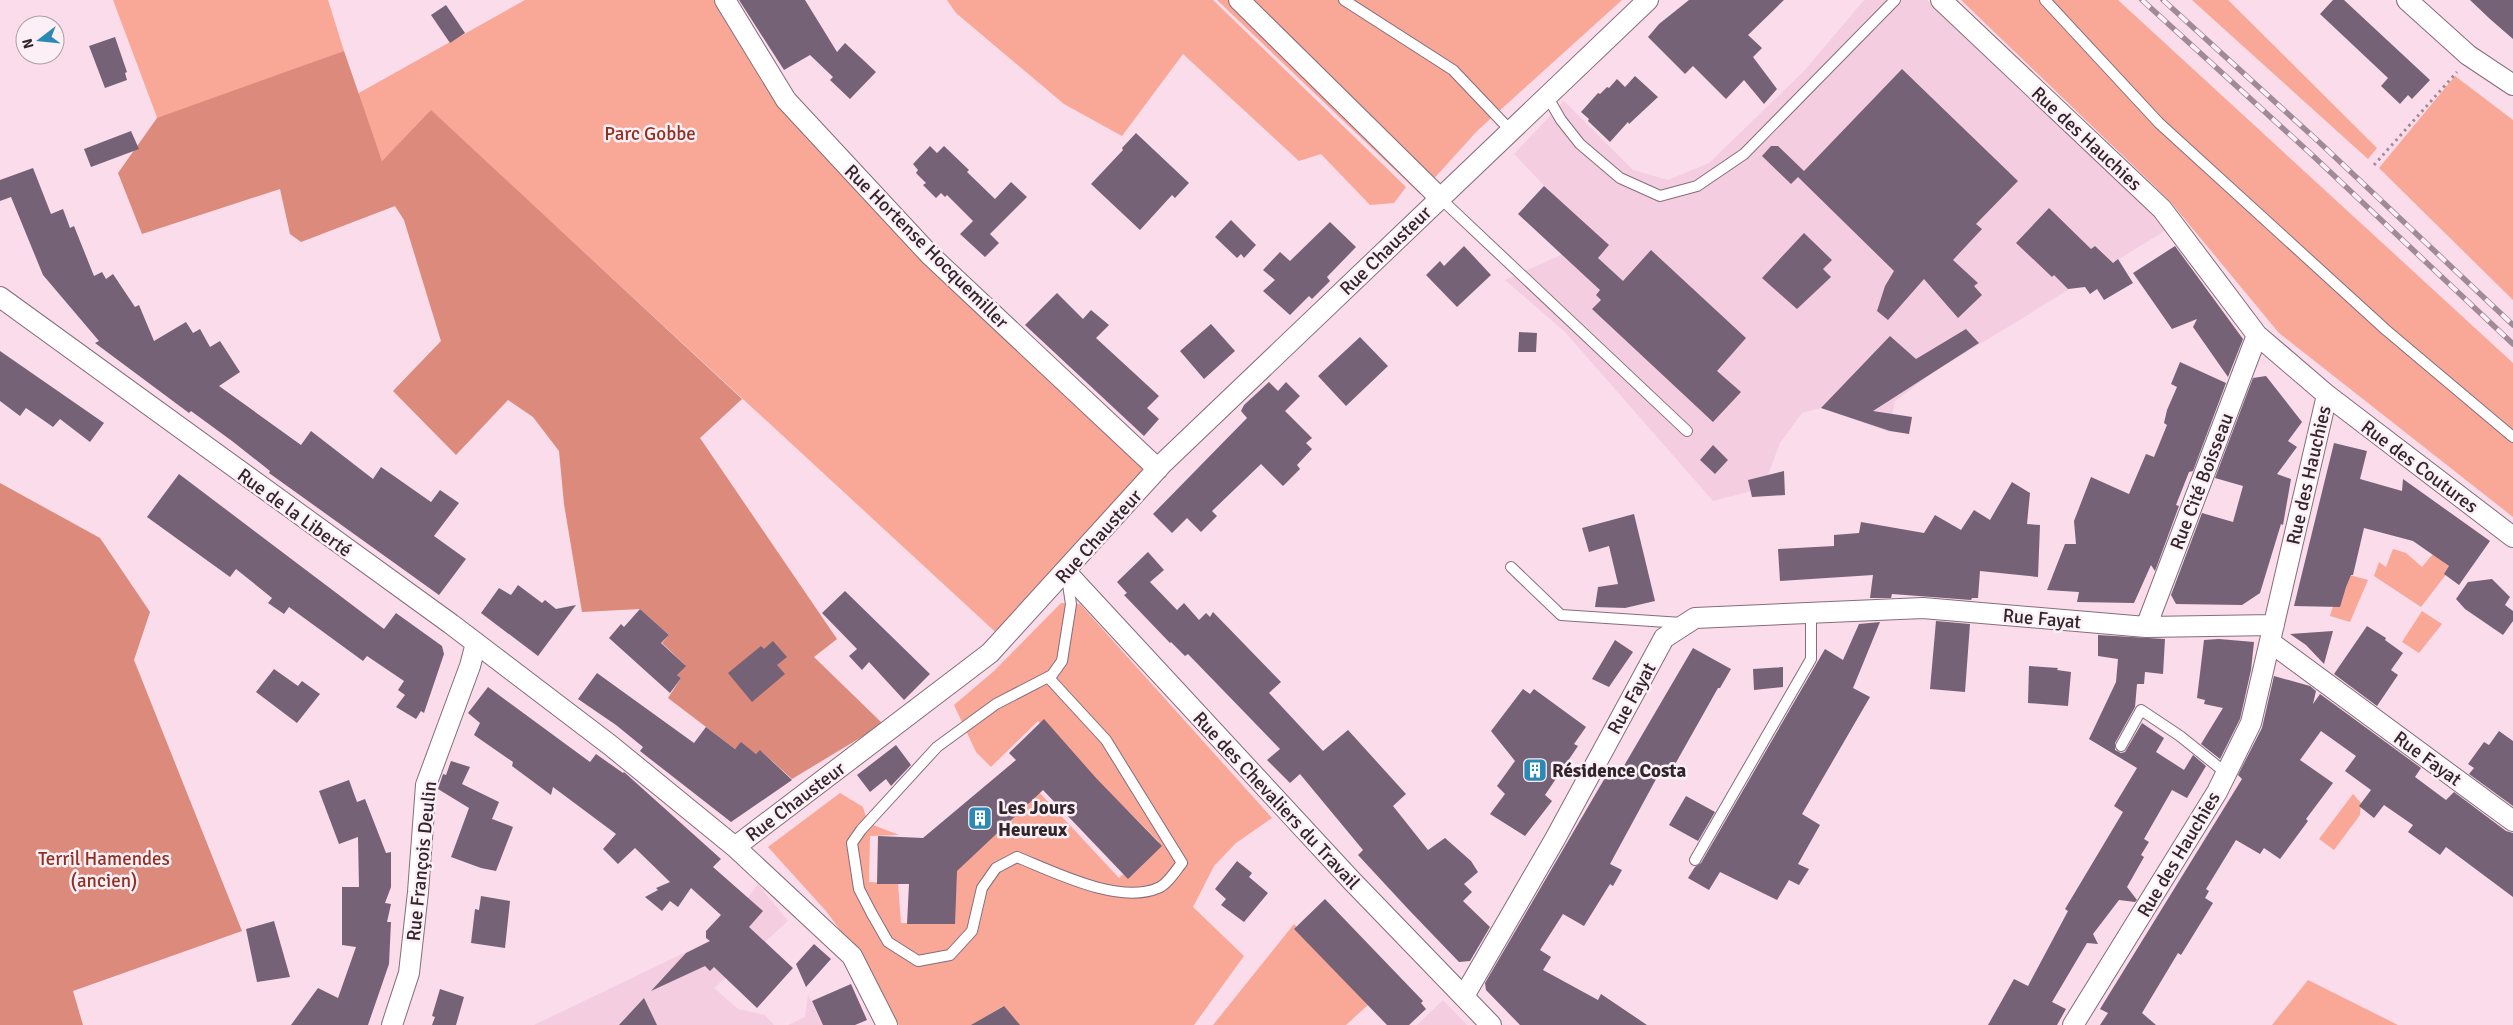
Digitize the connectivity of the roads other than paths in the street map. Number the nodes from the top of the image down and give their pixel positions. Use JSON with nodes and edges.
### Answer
{"nodes":[{"id":1,"x":725,"y":0,"type":"edge"},
{"id":2,"x":1344,"y":0,"type":"edge"},
{"id":3,"x":1648,"y":0,"type":"edge"},
{"id":4,"x":1895,"y":0,"type":"edge"},
{"id":5,"x":1941,"y":0,"type":"edge"},
{"id":6,"x":2044,"y":0,"type":"edge"},
{"id":7,"x":2407,"y":0,"type":"edge"},
{"id":8,"x":1242,"y":1,"type":"edge"},
{"id":9,"x":2513,"y":85,"type":"edge"},
{"id":10,"x":1547,"y":96,"type":"junction"},
{"id":11,"x":1511,"y":131,"type":"junction"},
{"id":12,"x":1440,"y":198,"type":"junction"},
{"id":13,"x":0,"y":297,"type":"edge"},
{"id":14,"x":2257,"y":335,"type":"junction"},
{"id":15,"x":2327,"y":395,"type":"junction"},
{"id":16,"x":1687,"y":431,"type":"dead end"},
{"id":17,"x":2513,"y":437,"type":"edge"},
{"id":18,"x":1158,"y":469,"type":"junction"},
{"id":19,"x":2513,"y":537,"type":"edge"},
{"id":20,"x":1511,"y":567,"type":"dead end"},
{"id":21,"x":1066,"y":572,"type":"junction"},
{"id":22,"x":1811,"y":612,"type":"junction"},
{"id":23,"x":1686,"y":624,"type":"junction"},
{"id":24,"x":2146,"y":627,"type":"junction"},
{"id":25,"x":2272,"y":633,"type":"junction"},
{"id":26,"x":476,"y":642,"type":"junction"},
{"id":27,"x":1048,"y":677,"type":"junction"},
{"id":28,"x":2121,"y":746,"type":"dead end"},
{"id":29,"x":2226,"y":773,"type":"junction"},
{"id":30,"x":2513,"y":821,"type":"edge"},
{"id":31,"x":735,"y":847,"type":"junction"},
{"id":32,"x":1695,"y":860,"type":"dead end"},
{"id":33,"x":1464,"y":996,"type":"junction"},
{"id":34,"x":392,"y":1025,"type":"edge"},
{"id":35,"x":887,"y":1025,"type":"edge"},
{"id":36,"x":1491,"y":1025,"type":"edge"},
{"id":37,"x":2073,"y":1025,"type":"edge"}],
"edges":[{"from":1,"to":18,"type":"street","name":"Rue Hortense Hocquemiller"},
{"from":2,"to":11,"type":"lane"},
{"from":3,"to":10,"type":"street","name":"Rue Chausteur"},
{"from":4,"to":10,"type":"lane"},
{"from":5,"to":14,"type":"street","name":"Rue des Hauchies"},
{"from":6,"to":17,"type":"lane"},
{"from":7,"to":9,"type":"street"},
{"from":8,"to":12,"type":"street","name":"Rue Chausteur"},
{"from":10,"to":11,"type":"street","name":"Rue Chausteur"},
{"from":11,"to":12,"type":"street","name":"Rue Chausteur"},
{"from":12,"to":16,"type":"lane"},
{"from":12,"to":18,"type":"street","name":"Rue Chausteur"},
{"from":13,"to":26,"type":"street","name":"Rue de la Liberté"},
{"from":14,"to":15,"type":"street","name":"Rue des Hauchies"},
{"from":14,"to":24,"type":"street","name":"Rue Cité Boisseau"},
{"from":15,"to":19,"type":"street","name":"Rue des Coutures"},
{"from":15,"to":25,"type":"street","name":"Rue des Hauchies"},
{"from":18,"to":21,"type":"street","name":"Rue Chausteur"},
{"from":20,"to":23,"type":"lane"},
{"from":21,"to":27,"type":"lane"},
{"from":21,"to":31,"type":"street","name":"Rue Chausteur"},
{"from":21,"to":33,"type":"street","name":"Rue des Chevaliers du Travail"},
{"from":22,"to":23,"type":"street","name":"Rue Fayat"},
{"from":22,"to":24,"type":"street","name":"Rue Fayat"},
{"from":22,"to":32,"type":"lane"},
{"from":23,"to":33,"type":"street","name":"Rue Fayat"},
{"from":24,"to":25,"type":"street","name":"Rue Fayat"},
{"from":25,"to":29,"type":"street","name":"Rue des Hauchies"},
{"from":25,"to":30,"type":"street","name":"Rue Fayat"},
{"from":26,"to":31,"type":"street","name":"Rue de la Liberté"},
{"from":26,"to":34,"type":"street","name":"Rue François Deulin"},
{"from":27,"to":27,"type":"lane"},
{"from":28,"to":29,"type":"lane"},
{"from":29,"to":37,"type":"street","name":"Rue des Hauchies"},
{"from":31,"to":35,"type":"street","name":"Rue de la Liberté"},
{"from":33,"to":36,"type":"street","name":"Rue des Chevaliers du Travail"}]}
